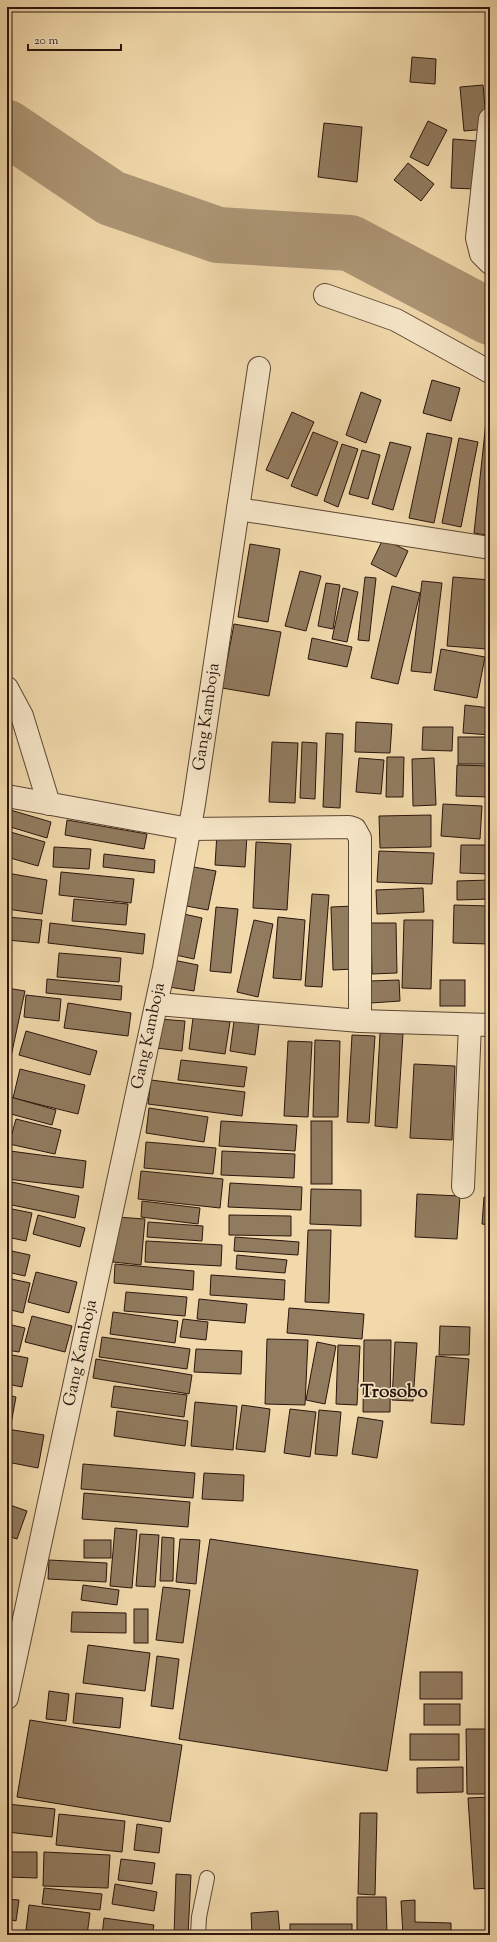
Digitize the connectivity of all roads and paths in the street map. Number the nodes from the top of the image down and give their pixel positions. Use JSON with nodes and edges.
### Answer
{"nodes":[{"id":1,"x":490,"y":119,"type":"edge"},
{"id":2,"x":490,"y":263,"type":"edge"},
{"id":3,"x":325,"y":295,"type":"dead end"},
{"id":4,"x":259,"y":368,"type":"dead end"},
{"id":5,"x":490,"y":372,"type":"edge"},
{"id":6,"x":238,"y":509,"type":"junction"},
{"id":7,"x":490,"y":548,"type":"edge"},
{"id":8,"x":7,"y":688,"type":"edge"},
{"id":9,"x":7,"y":796,"type":"edge"},
{"id":10,"x":49,"y":804,"type":"junction"},
{"id":11,"x":189,"y":829,"type":"junction"},
{"id":12,"x":156,"y":1004,"type":"junction"},
{"id":13,"x":360,"y":1021,"type":"junction"},
{"id":14,"x":480,"y":1025,"type":"edge"},
{"id":15,"x":463,"y":1187,"type":"dead end"},
{"id":16,"x":7,"y":1698,"type":"edge"},
{"id":17,"x":207,"y":1878,"type":"dead end"},
{"id":18,"x":198,"y":1935,"type":"edge"}],
"edges":[{"from":1,"to":2,"type":"street"},
{"from":3,"to":5,"type":"street"},
{"from":4,"to":6,"type":"street","name":"Gang Kamboja"},
{"from":6,"to":7,"type":"street"},
{"from":6,"to":11,"type":"street","name":"Gang Kamboja"},
{"from":8,"to":10,"type":"street"},
{"from":9,"to":10,"type":"street"},
{"from":10,"to":11,"type":"street"},
{"from":11,"to":12,"type":"street","name":"Gang Kamboja"},
{"from":11,"to":13,"type":"street"},
{"from":12,"to":13,"type":"street"},
{"from":12,"to":16,"type":"street","name":"Gang Kamboja"},
{"from":13,"to":14,"type":"street"},
{"from":14,"to":15,"type":"street"},
{"from":17,"to":18,"type":"lane"}]}
